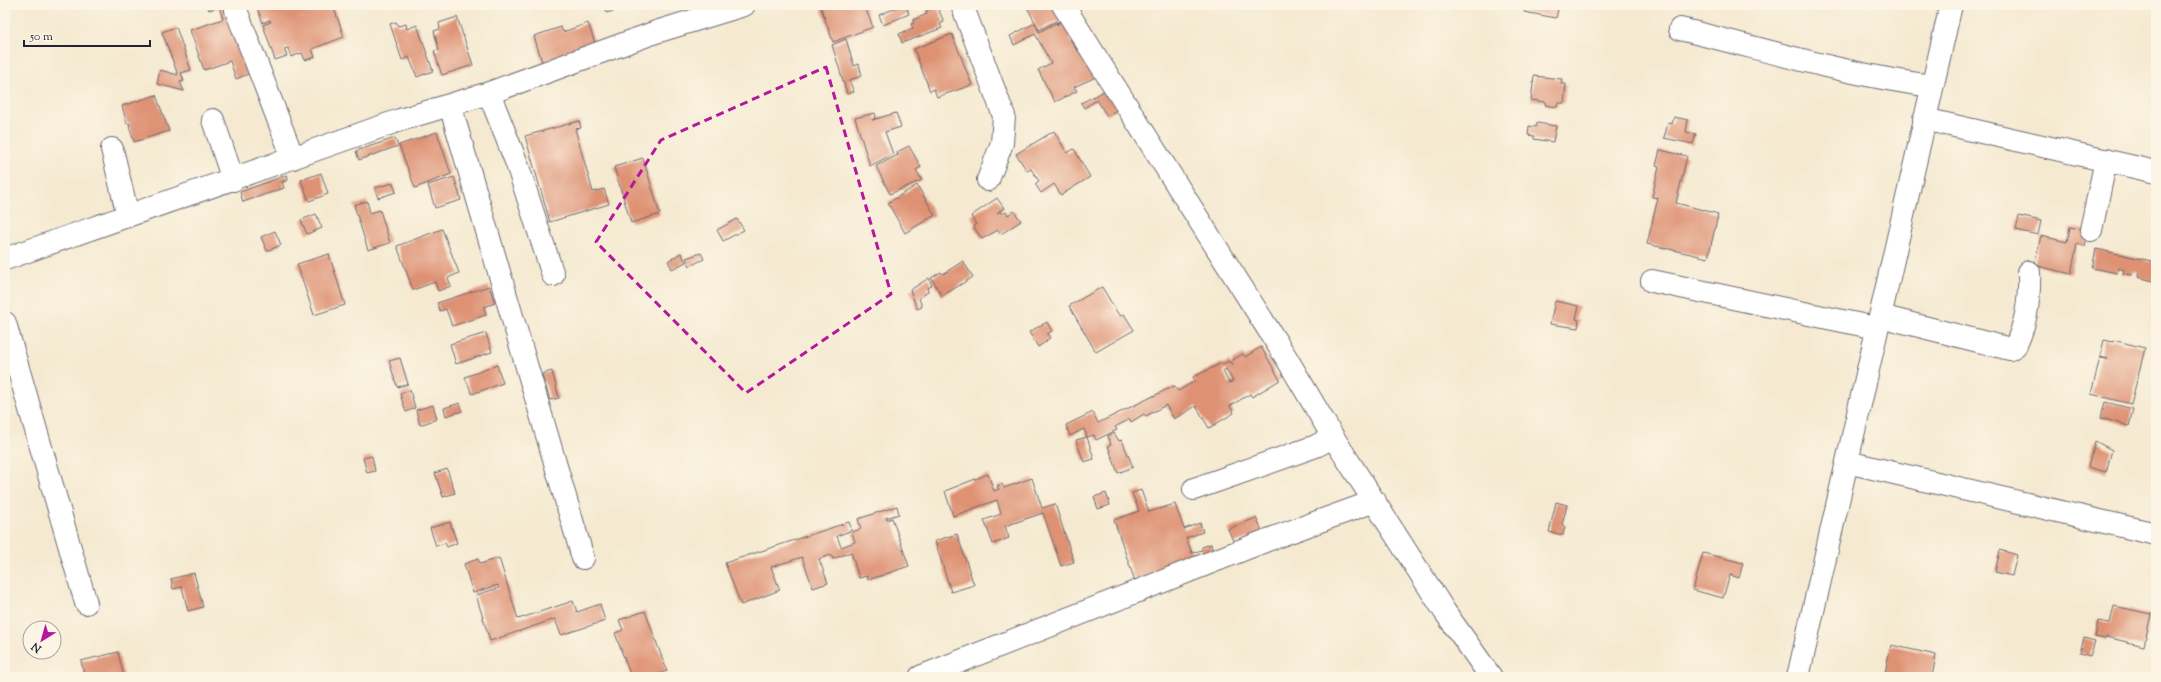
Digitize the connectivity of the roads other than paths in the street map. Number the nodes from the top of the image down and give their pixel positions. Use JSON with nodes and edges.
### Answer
{"nodes":[{"id":1,"x":744,"y":5,"type":"edge"},
{"id":2,"x":962,"y":5,"type":"edge"},
{"id":3,"x":1063,"y":5,"type":"edge"},
{"id":4,"x":1951,"y":5,"type":"edge"},
{"id":5,"x":236,"y":10,"type":"dead end"},
{"id":6,"x":1680,"y":29,"type":"dead end"},
{"id":7,"x":1932,"y":86,"type":"junction"},
{"id":8,"x":489,"y":93,"type":"junction"},
{"id":9,"x":450,"y":105,"type":"junction"},
{"id":10,"x":1924,"y":119,"type":"junction"},
{"id":11,"x":213,"y":120,"type":"dead end"},
{"id":12,"x":112,"y":149,"type":"dead end"},
{"id":13,"x":293,"y":158,"type":"junction"},
{"id":14,"x":2106,"y":160,"type":"junction"},
{"id":15,"x":2156,"y":172,"type":"edge"},
{"id":16,"x":233,"y":180,"type":"junction"},
{"id":17,"x":988,"y":180,"type":"dead end"},
{"id":18,"x":128,"y":216,"type":"junction"},
{"id":19,"x":2091,"y":230,"type":"dead end"},
{"id":20,"x":5,"y":258,"type":"edge"},
{"id":21,"x":2028,"y":272,"type":"dead end"},
{"id":22,"x":553,"y":274,"type":"dead end"},
{"id":23,"x":1652,"y":281,"type":"dead end"},
{"id":24,"x":1878,"y":322,"type":"junction"},
{"id":25,"x":5,"y":323,"type":"edge"},
{"id":26,"x":1333,"y":437,"type":"junction"},
{"id":27,"x":1847,"y":462,"type":"junction"},
{"id":28,"x":1194,"y":489,"type":"dead end"},
{"id":29,"x":1375,"y":501,"type":"junction"},
{"id":30,"x":2156,"y":534,"type":"edge"},
{"id":31,"x":584,"y":558,"type":"dead end"},
{"id":32,"x":86,"y":603,"type":"dead end"},
{"id":33,"x":920,"y":677,"type":"edge"},
{"id":34,"x":1491,"y":677,"type":"edge"},
{"id":35,"x":1798,"y":677,"type":"edge"}],
"edges":[{"from":1,"to":8,"type":"street"},
{"from":2,"to":17,"type":"street"},
{"from":3,"to":26,"type":"street"},
{"from":4,"to":7,"type":"street"},
{"from":5,"to":13,"type":"street"},
{"from":6,"to":7,"type":"street"},
{"from":7,"to":10,"type":"street"},
{"from":8,"to":9,"type":"street"},
{"from":8,"to":22,"type":"street"},
{"from":9,"to":13,"type":"street"},
{"from":9,"to":31,"type":"street"},
{"from":10,"to":14,"type":"street"},
{"from":10,"to":24,"type":"street"},
{"from":11,"to":16,"type":"street"},
{"from":12,"to":18,"type":"street"},
{"from":13,"to":16,"type":"street"},
{"from":14,"to":15,"type":"street"},
{"from":14,"to":19,"type":"street"},
{"from":16,"to":18,"type":"street"},
{"from":18,"to":20,"type":"street"},
{"from":21,"to":24,"type":"street"},
{"from":23,"to":24,"type":"street"},
{"from":24,"to":27,"type":"street"},
{"from":25,"to":32,"type":"street"},
{"from":26,"to":28,"type":"street"},
{"from":26,"to":29,"type":"street"},
{"from":27,"to":30,"type":"street"},
{"from":27,"to":35,"type":"street"},
{"from":29,"to":33,"type":"street"},
{"from":29,"to":34,"type":"street"}]}
